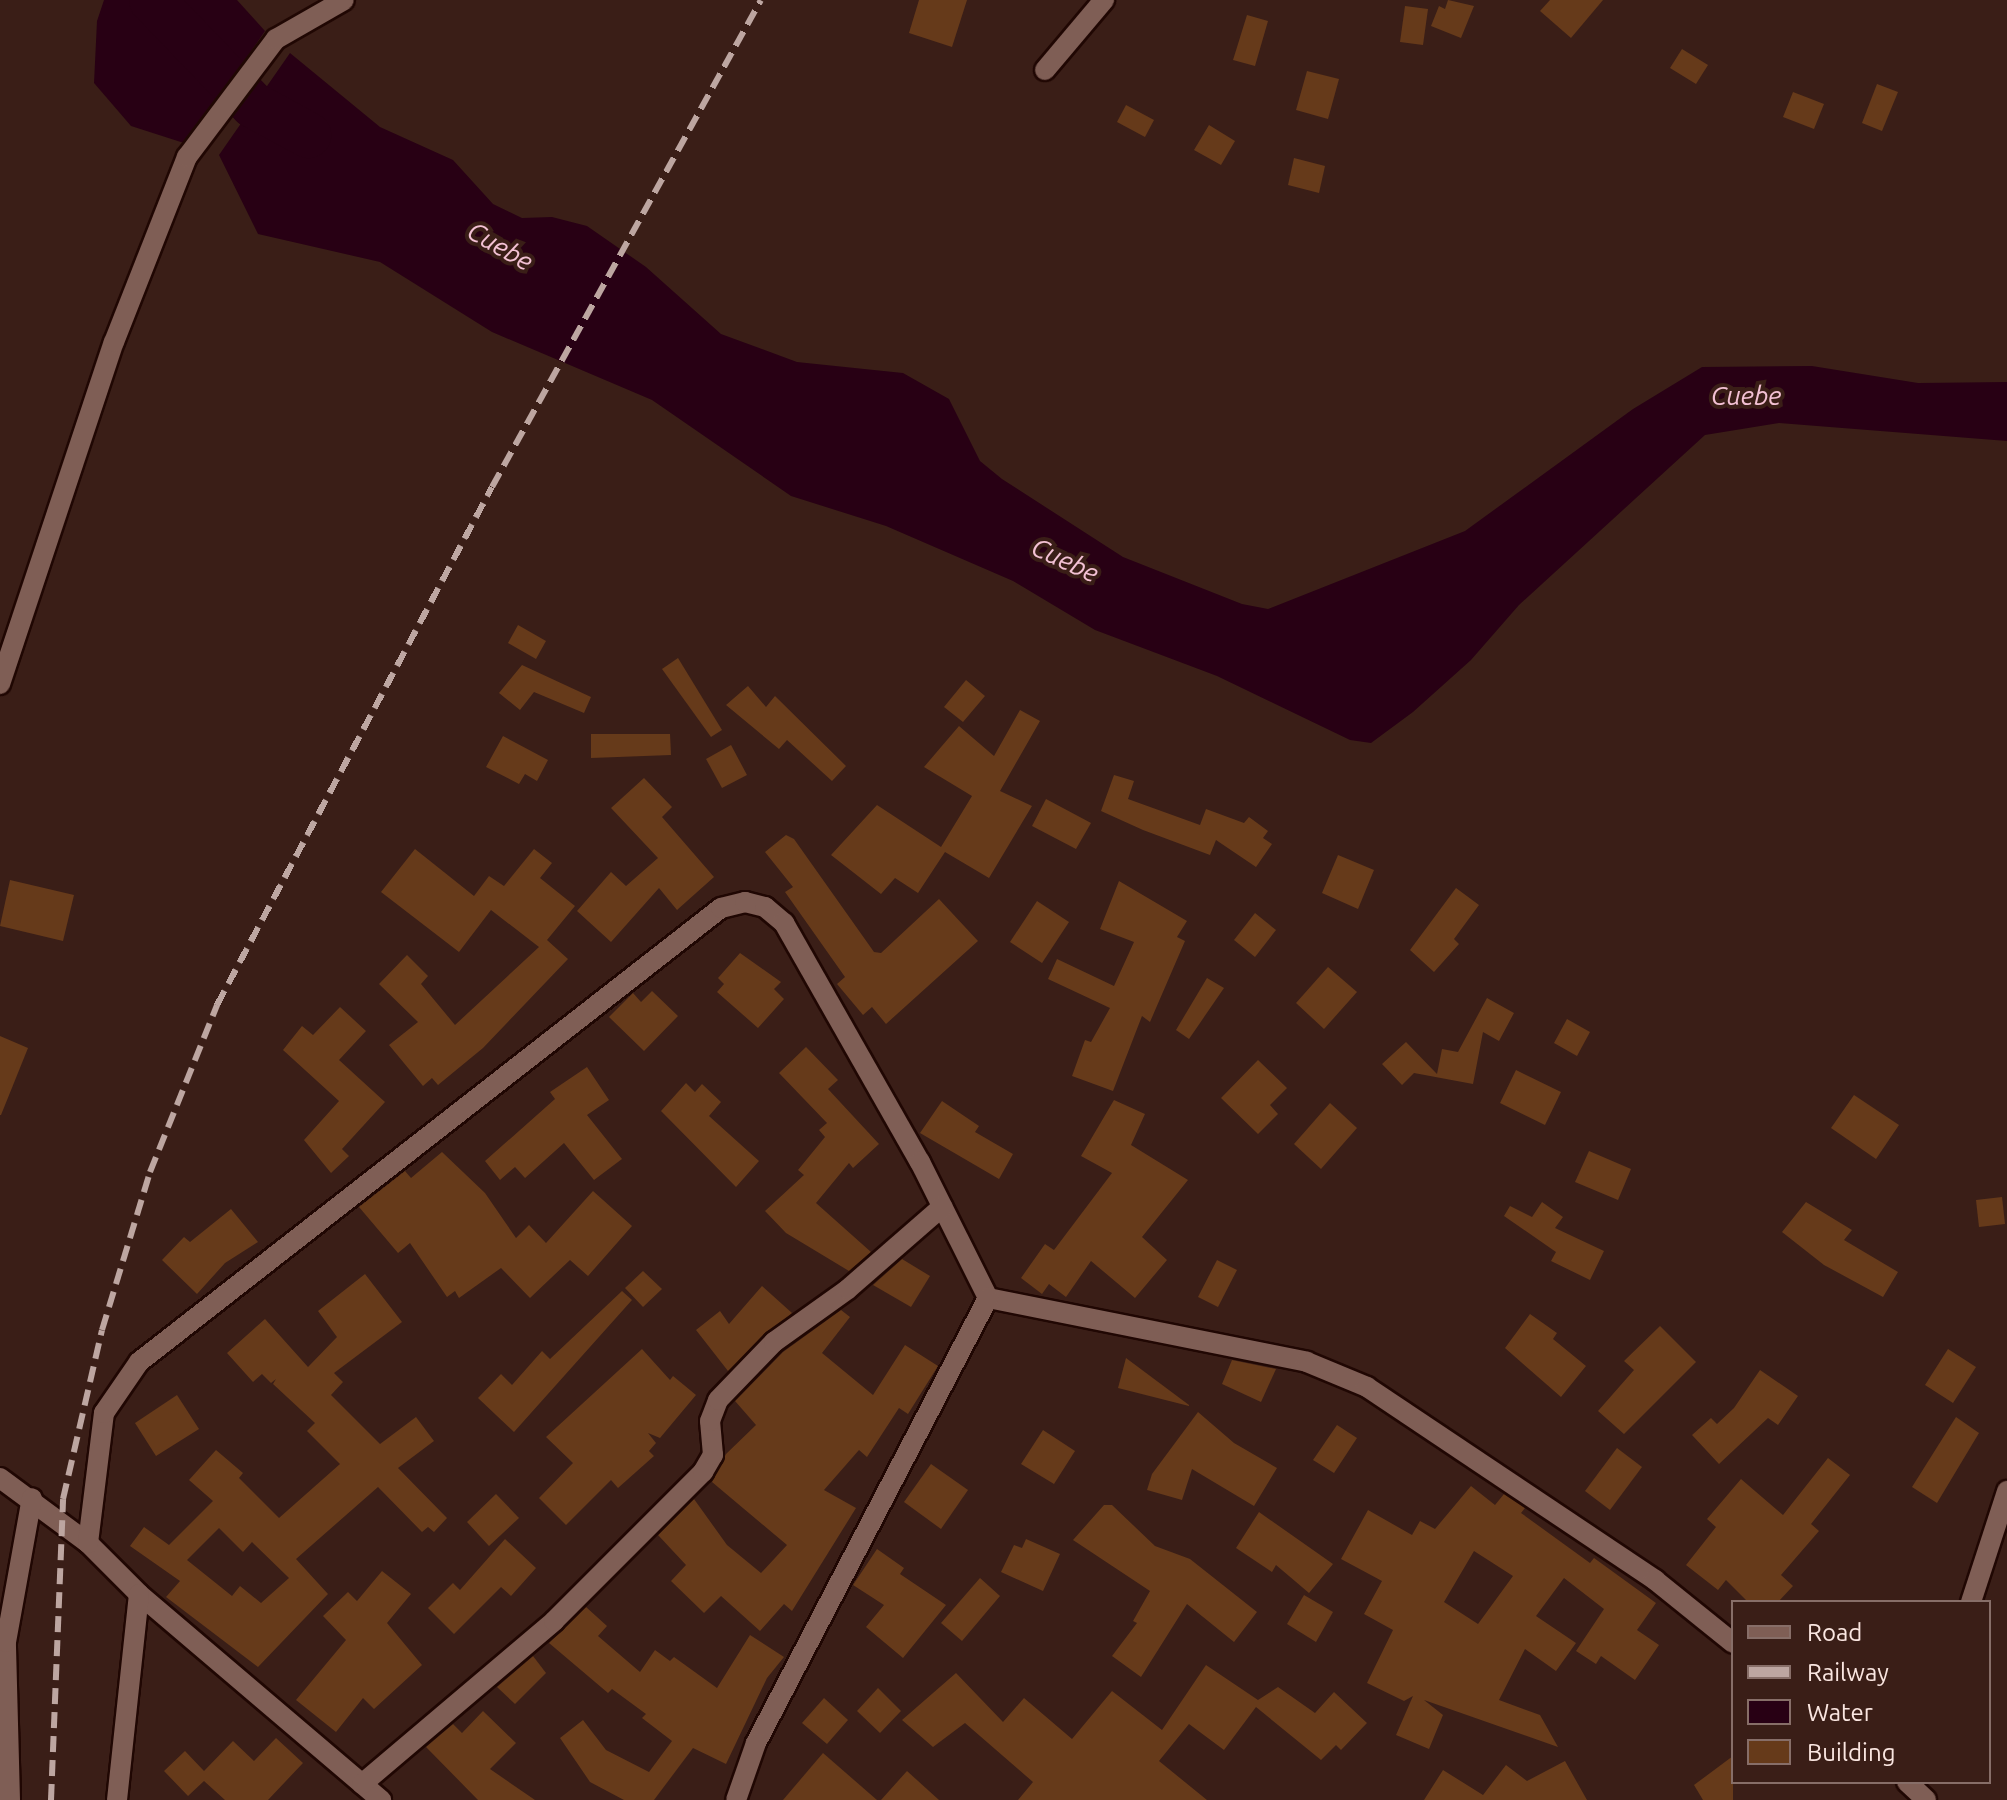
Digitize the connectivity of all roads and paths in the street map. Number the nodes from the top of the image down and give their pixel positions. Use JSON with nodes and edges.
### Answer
{"nodes":[{"id":1,"x":344,"y":0,"type":"edge"},
{"id":2,"x":1104,"y":0,"type":"edge"},
{"id":3,"x":1045,"y":70,"type":"dead end"},
{"id":4,"x":0,"y":684,"type":"edge"},
{"id":5,"x":942,"y":1207,"type":"junction"},
{"id":6,"x":988,"y":1298,"type":"junction"},
{"id":7,"x":0,"y":1478,"type":"edge"},
{"id":8,"x":2007,"y":1491,"type":"edge"},
{"id":9,"x":32,"y":1498,"type":"junction"},
{"id":10,"x":88,"y":1543,"type":"junction"},
{"id":11,"x":139,"y":1594,"type":"junction"},
{"id":12,"x":1972,"y":1600,"type":"edge"},
{"id":13,"x":1731,"y":1641,"type":"edge"},
{"id":14,"x":3,"y":1647,"type":"edge"},
{"id":15,"x":362,"y":1784,"type":"junction"},
{"id":16,"x":1911,"y":1784,"type":"edge"},
{"id":17,"x":10,"y":1800,"type":"edge"},
{"id":18,"x":117,"y":1800,"type":"edge"},
{"id":19,"x":381,"y":1800,"type":"edge"},
{"id":20,"x":736,"y":1800,"type":"edge"},
{"id":21,"x":1926,"y":1800,"type":"edge"}],
"edges":[{"from":1,"to":4,"type":"street"},
{"from":2,"to":3,"type":"street"},
{"from":5,"to":6,"type":"street"},
{"from":5,"to":10,"type":"street"},
{"from":5,"to":15,"type":"street"},
{"from":6,"to":13,"type":"street"},
{"from":6,"to":20,"type":"street"},
{"from":7,"to":9,"type":"street"},
{"from":8,"to":12,"type":"street"},
{"from":9,"to":10,"type":"street"},
{"from":9,"to":14,"type":"street"},
{"from":10,"to":11,"type":"street"},
{"from":11,"to":15,"type":"street"},
{"from":11,"to":18,"type":"street"},
{"from":14,"to":17,"type":"street"},
{"from":15,"to":19,"type":"street"},
{"from":16,"to":21,"type":"street"}]}
